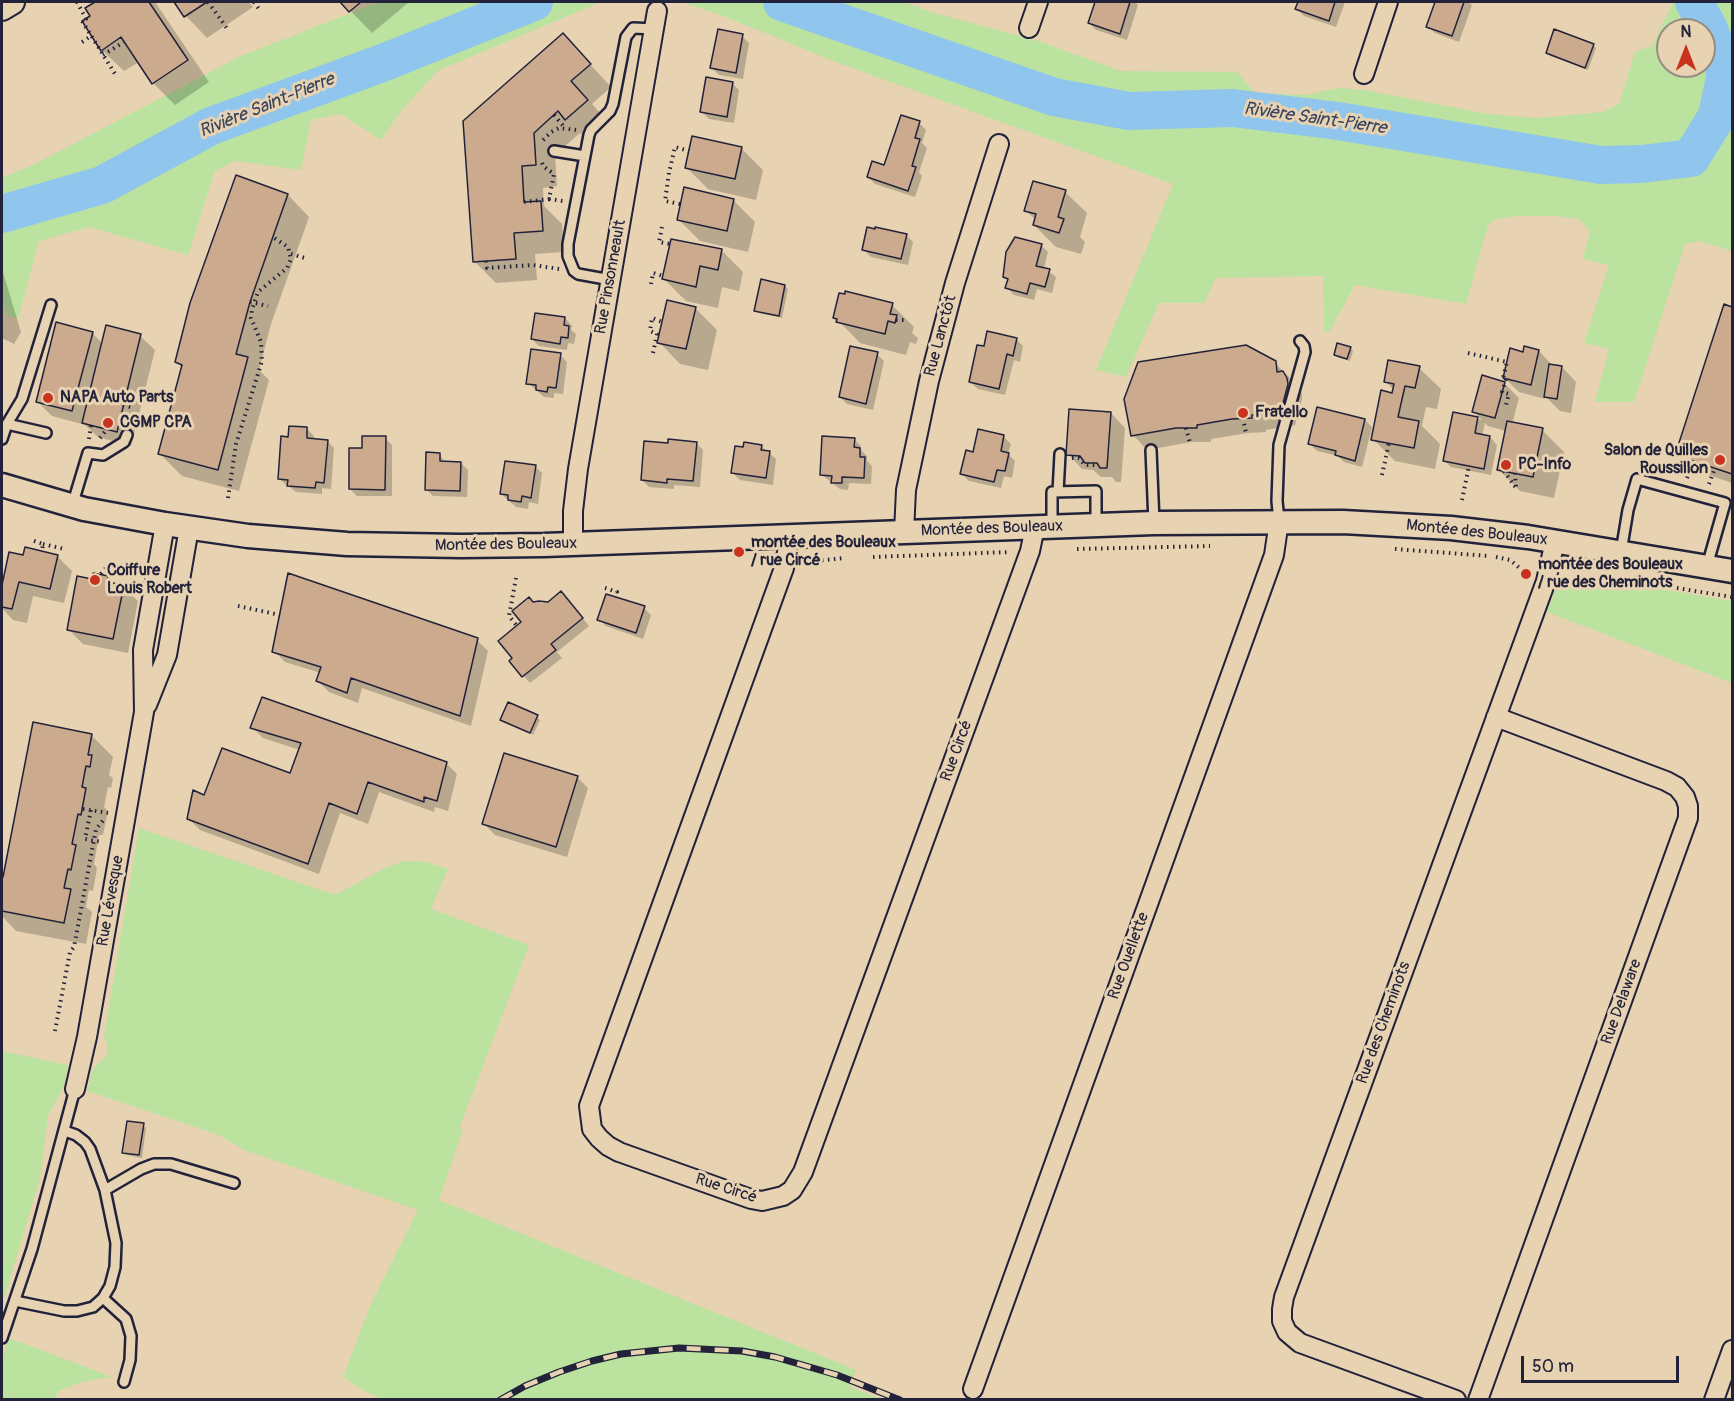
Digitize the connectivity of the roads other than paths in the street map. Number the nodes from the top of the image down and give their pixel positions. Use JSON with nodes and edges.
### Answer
{"nodes":[{"id":1,"x":12,"y":2,"type":"edge"},
{"id":2,"x":1038,"y":2,"type":"edge"},
{"id":3,"x":1388,"y":2,"type":"edge"},
{"id":4,"x":2,"y":8,"type":"edge"},
{"id":5,"x":656,"y":20,"type":"joint"},
{"id":6,"x":1029,"y":28,"type":"dead end"},
{"id":7,"x":1364,"y":74,"type":"dead end"},
{"id":8,"x":999,"y":144,"type":"dead end"},
{"id":9,"x":554,"y":151,"type":"dead end"},
{"id":10,"x":585,"y":156,"type":"junction"},
{"id":11,"x":611,"y":280,"type":"junction"},
{"id":12,"x":51,"y":305,"type":"dead end"},
{"id":13,"x":1300,"y":341,"type":"dead end"},
{"id":14,"x":7,"y":424,"type":"junction"},
{"id":15,"x":46,"y":433,"type":"dead end"},
{"id":16,"x":127,"y":435,"type":"dead end"},
{"id":17,"x":2,"y":439,"type":"edge"},
{"id":18,"x":1151,"y":450,"type":"dead end"},
{"id":19,"x":1064,"y":456,"type":"road end"},
{"id":20,"x":2,"y":485,"type":"edge"},
{"id":21,"x":1058,"y":492,"type":"junction"},
{"id":22,"x":72,"y":506,"type":"junction"},
{"id":23,"x":1279,"y":521,"type":"junction"},
{"id":24,"x":1154,"y":523,"type":"junction"},
{"id":25,"x":165,"y":524,"type":"junction"},
{"id":26,"x":1096,"y":525,"type":"junction"},
{"id":27,"x":1044,"y":527,"type":"junction"},
{"id":28,"x":189,"y":528,"type":"junction"},
{"id":29,"x":904,"y":532,"type":"junction"},
{"id":30,"x":790,"y":536,"type":"junction"},
{"id":31,"x":1555,"y":540,"type":"junction"},
{"id":32,"x":573,"y":544,"type":"junction"},
{"id":33,"x":1621,"y":552,"type":"junction"},
{"id":34,"x":1707,"y":567,"type":"junction"},
{"id":35,"x":1732,"y":571,"type":"edge"},
{"id":36,"x":144,"y":712,"type":"junction"},
{"id":37,"x":1496,"y":717,"type":"junction"},
{"id":38,"x":75,"y":1089,"type":"joint"},
{"id":39,"x":65,"y":1131,"type":"junction"},
{"id":40,"x":234,"y":1183,"type":"dead end"},
{"id":41,"x":105,"y":1190,"type":"junction"},
{"id":42,"x":103,"y":1298,"type":"junction"},
{"id":43,"x":15,"y":1300,"type":"junction"},
{"id":44,"x":2,"y":1338,"type":"edge"},
{"id":45,"x":1732,"y":1350,"type":"edge"},
{"id":46,"x":124,"y":1382,"type":"dead end"},
{"id":47,"x":973,"y":1389,"type":"dead end"},
{"id":48,"x":1456,"y":1400,"type":"edge"},
{"id":49,"x":1478,"y":1400,"type":"edge"},
{"id":50,"x":1714,"y":1400,"type":"edge"}],
"edges":[{"from":1,"to":4,"type":"main road"},
{"from":2,"to":6,"type":"street"},
{"from":3,"to":7,"type":"street"},
{"from":5,"to":10,"type":"lane"},
{"from":5,"to":11,"type":"street","name":"Rue Pinsonneault"},
{"from":8,"to":29,"type":"street","name":"Rue Lanctôt"},
{"from":9,"to":10,"type":"lane"},
{"from":10,"to":11,"type":"lane"},
{"from":11,"to":32,"type":"street","name":"Rue Pinsonneault"},
{"from":12,"to":14,"type":"lane"},
{"from":13,"to":23,"type":"lane"},
{"from":14,"to":15,"type":"lane"},
{"from":14,"to":17,"type":"lane"},
{"from":16,"to":22,"type":"lane"},
{"from":18,"to":24,"type":"lane"},
{"from":19,"to":21,"type":"lane"},
{"from":20,"to":22,"type":"street","name":"Montée des Bouleaux"},
{"from":21,"to":26,"type":"lane"},
{"from":21,"to":27,"type":"lane"},
{"from":22,"to":25,"type":"street","name":"Montée des Bouleaux"},
{"from":23,"to":24,"type":"street","name":"Montée des Bouleaux"},
{"from":23,"to":31,"type":"street","name":"Montée des Bouleaux"},
{"from":23,"to":47,"type":"street","name":"Rue Ouellette"},
{"from":24,"to":26,"type":"street","name":"Montée des Bouleaux"},
{"from":25,"to":28,"type":"street","name":"Montée des Bouleaux"},
{"from":25,"to":36,"type":"street","name":"Rue Lévesque"},
{"from":26,"to":27,"type":"street","name":"Montée des Bouleaux"},
{"from":27,"to":29,"type":"street","name":"Montée des Bouleaux"},
{"from":27,"to":30,"type":"street","name":"Rue Circé"},
{"from":28,"to":32,"type":"street","name":"Montée des Bouleaux"},
{"from":28,"to":36,"type":"street","name":"Rue Lévesque"},
{"from":29,"to":30,"type":"street","name":"Montée des Bouleaux"},
{"from":30,"to":32,"type":"street","name":"Montée des Bouleaux"},
{"from":31,"to":33,"type":"street","name":"Montée des Bouleaux"},
{"from":31,"to":37,"type":"street","name":"Rue des Cheminots"},
{"from":33,"to":34,"type":"street","name":"Montée des Bouleaux"},
{"from":33,"to":34,"type":"lane"},
{"from":34,"to":35,"type":"street","name":"Montée des Bouleaux"},
{"from":36,"to":38,"type":"street","name":"Rue Lévesque"},
{"from":37,"to":48,"type":"street","name":"Rue des Cheminots"},
{"from":37,"to":49,"type":"street","name":"Rue Delaware"},
{"from":38,"to":39,"type":"lane"},
{"from":39,"to":41,"type":"lane"},
{"from":39,"to":43,"type":"lane"},
{"from":40,"to":41,"type":"lane"},
{"from":41,"to":42,"type":"lane"},
{"from":42,"to":43,"type":"lane"},
{"from":42,"to":46,"type":"lane"},
{"from":43,"to":44,"type":"lane"},
{"from":45,"to":50,"type":"street"}]}
